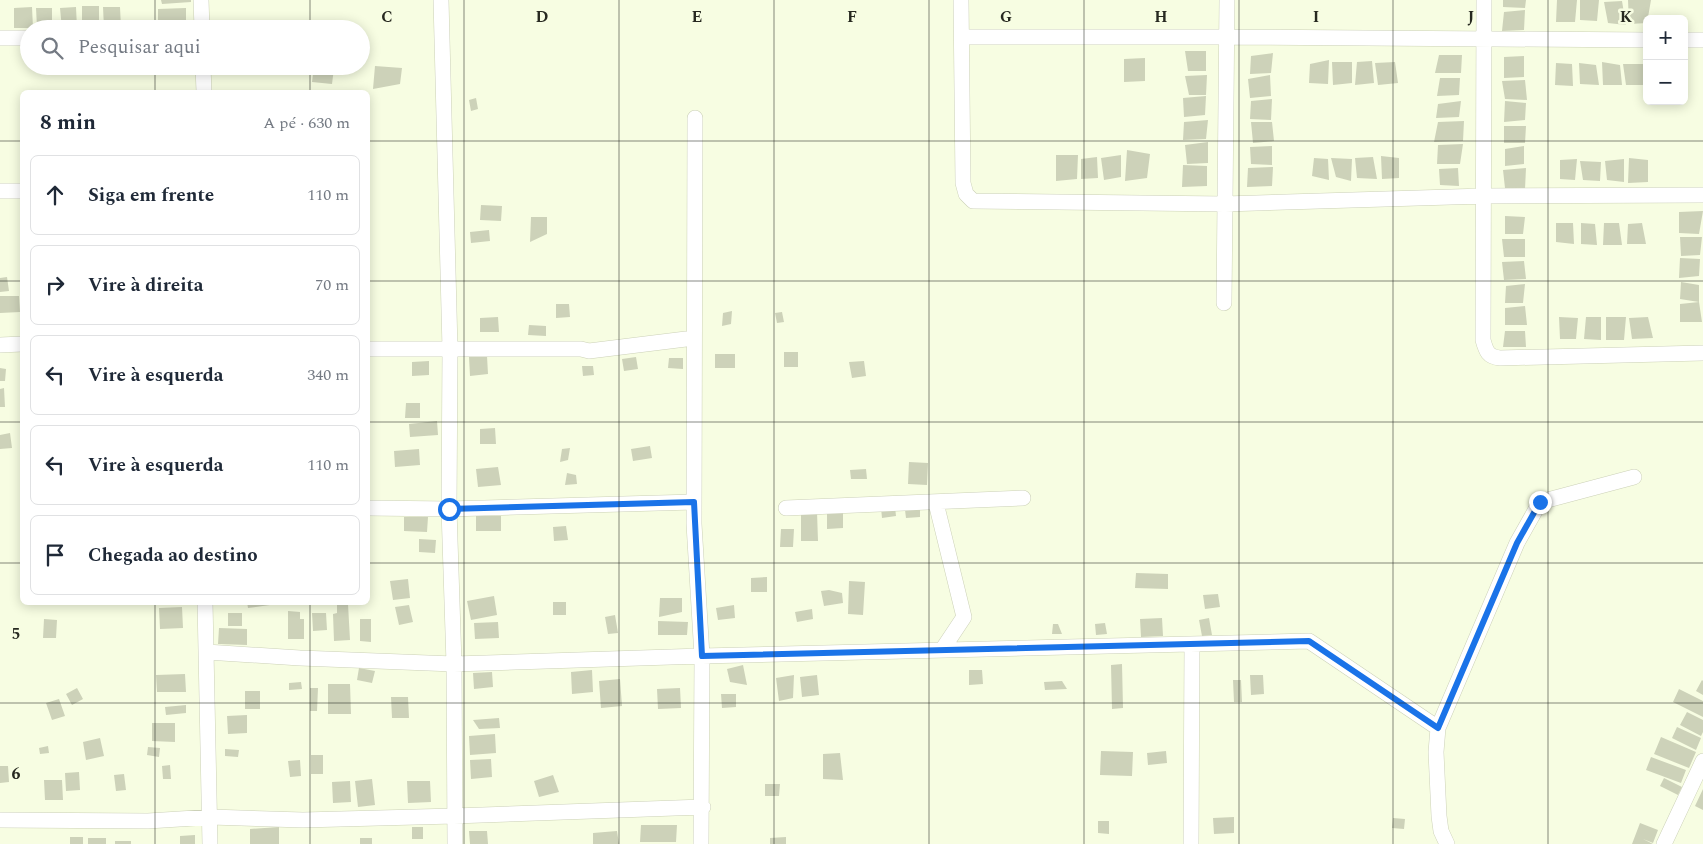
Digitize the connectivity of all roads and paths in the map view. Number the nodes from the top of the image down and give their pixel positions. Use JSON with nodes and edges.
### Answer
{"nodes":[{"id":1,"x":201,"y":0,"type":"edge"},
{"id":2,"x":441,"y":0,"type":"edge"},
{"id":3,"x":961,"y":0,"type":"edge"},
{"id":4,"x":1227,"y":0,"type":"edge"},
{"id":5,"x":1484,"y":0,"type":"edge"},
{"id":6,"x":202,"y":20,"type":"edge"},
{"id":7,"x":962,"y":37,"type":"junction"},
{"id":8,"x":1226,"y":37,"type":"junction"},
{"id":9,"x":0,"y":38,"type":"edge"},
{"id":10,"x":20,"y":38,"type":"edge"},
{"id":11,"x":1484,"y":40,"type":"junction"},
{"id":12,"x":1643,"y":40,"type":"edge"},
{"id":13,"x":1688,"y":40,"type":"edge"},
{"id":14,"x":1703,"y":40,"type":"edge"},
{"id":15,"x":203,"y":75,"type":"edge"},
{"id":16,"x":204,"y":90,"type":"edge"},
{"id":17,"x":695,"y":118,"type":"dead end"},
{"id":18,"x":0,"y":190,"type":"edge"},
{"id":19,"x":20,"y":190,"type":"edge"},
{"id":20,"x":1703,"y":195,"type":"edge"},
{"id":21,"x":1484,"y":196,"type":"junction"},
{"id":22,"x":1225,"y":204,"type":"junction"},
{"id":23,"x":1224,"y":304,"type":"dead end"},
{"id":24,"x":694,"y":338,"type":"junction"},
{"id":25,"x":20,"y":344,"type":"edge"},
{"id":26,"x":0,"y":345,"type":"edge"},
{"id":27,"x":370,"y":349,"type":"edge"},
{"id":28,"x":450,"y":349,"type":"junction"},
{"id":29,"x":1703,"y":353,"type":"edge"},
{"id":30,"x":1634,"y":477,"type":"dead end"},
{"id":31,"x":1023,"y":498,"type":"dead end"},
{"id":32,"x":694,"y":502,"type":"junction"},
{"id":33,"x":936,"y":503,"type":"junction"},
{"id":34,"x":370,"y":508,"type":"edge"},
{"id":35,"x":786,"y":508,"type":"dead end"},
{"id":36,"x":449,"y":509,"type":"junction"},
{"id":37,"x":205,"y":605,"type":"edge"},
{"id":38,"x":1192,"y":644,"type":"junction"},
{"id":39,"x":942,"y":650,"type":"junction"},
{"id":40,"x":206,"y":652,"type":"junction"},
{"id":41,"x":702,"y":656,"type":"junction"},
{"id":42,"x":454,"y":664,"type":"junction"},
{"id":43,"x":1437,"y":726,"type":"junction"},
{"id":44,"x":1703,"y":761,"type":"edge"},
{"id":45,"x":702,"y":807,"type":"junction"},
{"id":46,"x":454,"y":816,"type":"junction"},
{"id":47,"x":211,"y":817,"type":"junction"},
{"id":48,"x":0,"y":820,"type":"edge"},
{"id":49,"x":210,"y":844,"type":"edge"},
{"id":50,"x":454,"y":844,"type":"edge"},
{"id":51,"x":701,"y":844,"type":"edge"},
{"id":52,"x":1191,"y":844,"type":"edge"},
{"id":53,"x":1447,"y":844,"type":"edge"},
{"id":54,"x":1664,"y":844,"type":"edge"}],
"edges":[{"from":1,"to":6,"type":"street"},
{"from":2,"to":28,"type":"street"},
{"from":3,"to":7,"type":"street"},
{"from":4,"to":8,"type":"street"},
{"from":5,"to":11,"type":"street"},
{"from":7,"to":8,"type":"street"},
{"from":7,"to":22,"type":"street"},
{"from":8,"to":11,"type":"street"},
{"from":8,"to":22,"type":"street"},
{"from":9,"to":10,"type":"street"},
{"from":11,"to":12,"type":"street"},
{"from":11,"to":21,"type":"street"},
{"from":13,"to":14,"type":"street"},
{"from":15,"to":16,"type":"street"},
{"from":17,"to":24,"type":"street"},
{"from":18,"to":19,"type":"street"},
{"from":20,"to":21,"type":"street"},
{"from":21,"to":22,"type":"street"},
{"from":21,"to":29,"type":"street"},
{"from":22,"to":23,"type":"street"},
{"from":24,"to":28,"type":"street"},
{"from":24,"to":32,"type":"street"},
{"from":25,"to":26,"type":"street"},
{"from":27,"to":28,"type":"street"},
{"from":28,"to":36,"type":"street"},
{"from":30,"to":43,"type":"street"},
{"from":31,"to":33,"type":"street"},
{"from":32,"to":36,"type":"street"},
{"from":32,"to":41,"type":"street"},
{"from":33,"to":35,"type":"street"},
{"from":33,"to":39,"type":"street"},
{"from":34,"to":36,"type":"street"},
{"from":36,"to":42,"type":"street"},
{"from":37,"to":40,"type":"street"},
{"from":38,"to":39,"type":"street"},
{"from":38,"to":43,"type":"street"},
{"from":38,"to":52,"type":"street"},
{"from":39,"to":41,"type":"street"},
{"from":40,"to":42,"type":"street"},
{"from":40,"to":47,"type":"street"},
{"from":41,"to":42,"type":"street"},
{"from":41,"to":45,"type":"street"},
{"from":42,"to":46,"type":"street"},
{"from":43,"to":53,"type":"street"},
{"from":44,"to":54,"type":"street"},
{"from":45,"to":46,"type":"street"},
{"from":45,"to":51,"type":"street"},
{"from":46,"to":47,"type":"street"},
{"from":46,"to":50,"type":"street"},
{"from":47,"to":48,"type":"street"},
{"from":47,"to":49,"type":"street"}]}
